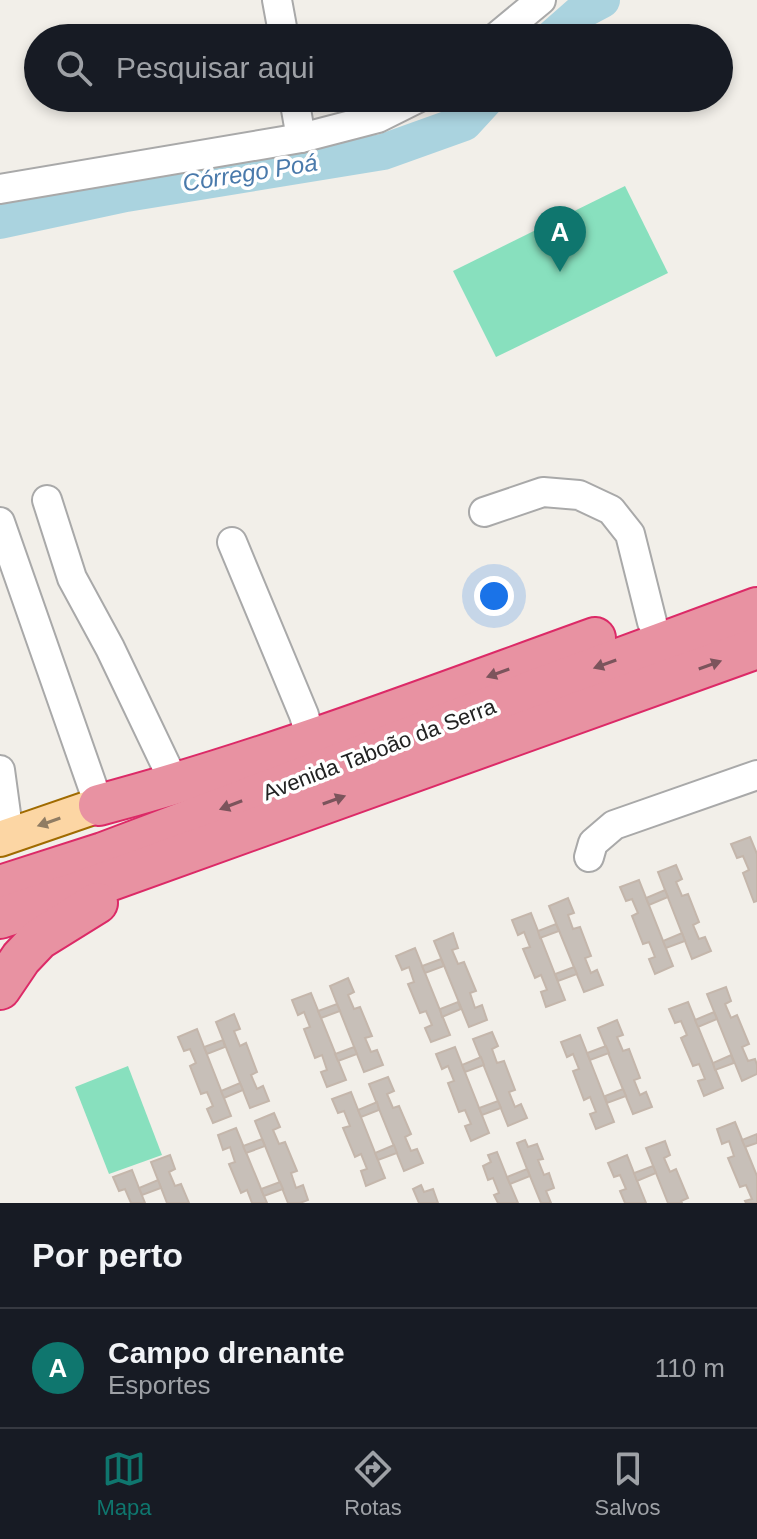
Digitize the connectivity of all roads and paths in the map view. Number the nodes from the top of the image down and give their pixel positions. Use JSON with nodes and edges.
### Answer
{"nodes":[{"id":1,"x":277,"y":0,"type":"edge"},
{"id":2,"x":541,"y":0,"type":"edge"},
{"id":3,"x":281,"y":24,"type":"edge"},
{"id":4,"x":512,"y":24,"type":"edge"},
{"id":5,"x":296,"y":112,"type":"edge"},
{"id":6,"x":390,"y":112,"type":"edge"},
{"id":7,"x":301,"y":138,"type":"junction"},
{"id":8,"x":0,"y":189,"type":"edge"},
{"id":9,"x":47,"y":500,"type":"dead end"},
{"id":10,"x":484,"y":512,"type":"dead end"},
{"id":11,"x":0,"y":522,"type":"edge"},
{"id":12,"x":232,"y":542,"type":"dead end"},
{"id":13,"x":757,"y":592,"type":"edge"},
{"id":14,"x":757,"y":608,"type":"edge"},
{"id":15,"x":652,"y":622,"type":"junction"},
{"id":16,"x":757,"y":648,"type":"edge"},
{"id":17,"x":311,"y":740,"type":"junction"},
{"id":18,"x":0,"y":770,"type":"edge"},
{"id":19,"x":757,"y":775,"type":"edge"},
{"id":20,"x":175,"y":784,"type":"junction"},
{"id":21,"x":99,"y":805,"type":"junction"},
{"id":22,"x":3,"y":846,"type":"edge"},
{"id":23,"x":103,"y":853,"type":"junction"},
{"id":24,"x":181,"y":854,"type":"junction"},
{"id":25,"x":589,"y":857,"type":"dead end"},
{"id":26,"x":0,"y":886,"type":"edge"},
{"id":27,"x":0,"y":918,"type":"edge"},
{"id":28,"x":0,"y":989,"type":"edge"}],
"edges":[{"from":1,"to":3,"type":"street"},
{"from":2,"to":4,"type":"street"},
{"from":5,"to":7,"type":"street"},
{"from":6,"to":7,"type":"street"},
{"from":7,"to":8,"type":"street"},
{"from":9,"to":20,"type":"street"},
{"from":10,"to":15,"type":"street"},
{"from":11,"to":21,"type":"street"},
{"from":12,"to":17,"type":"street"},
{"from":13,"to":15,"type":"highway"},
{"from":14,"to":23,"type":"highway","name":"Avenida Taboão da Serra","one_way":true},
{"from":15,"to":17,"type":"highway","one_way":true},
{"from":24,"to":16,"type":"highway","name":"Avenida Taboão da Serra","one_way":true},
{"from":17,"to":20,"type":"highway"},
{"from":18,"to":22,"type":"street"},
{"from":19,"to":25,"type":"street"},
{"from":20,"to":21,"type":"highway"},
{"from":21,"to":22,"type":"main road","one_way":true},
{"from":22,"to":23,"type":"highway"},
{"from":23,"to":26,"type":"highway","name":"Avenida Taboão da Serra"},
{"from":24,"to":27,"type":"highway","name":"Avenida Taboão da Serra"},
{"from":24,"to":28,"type":"highway"}]}
